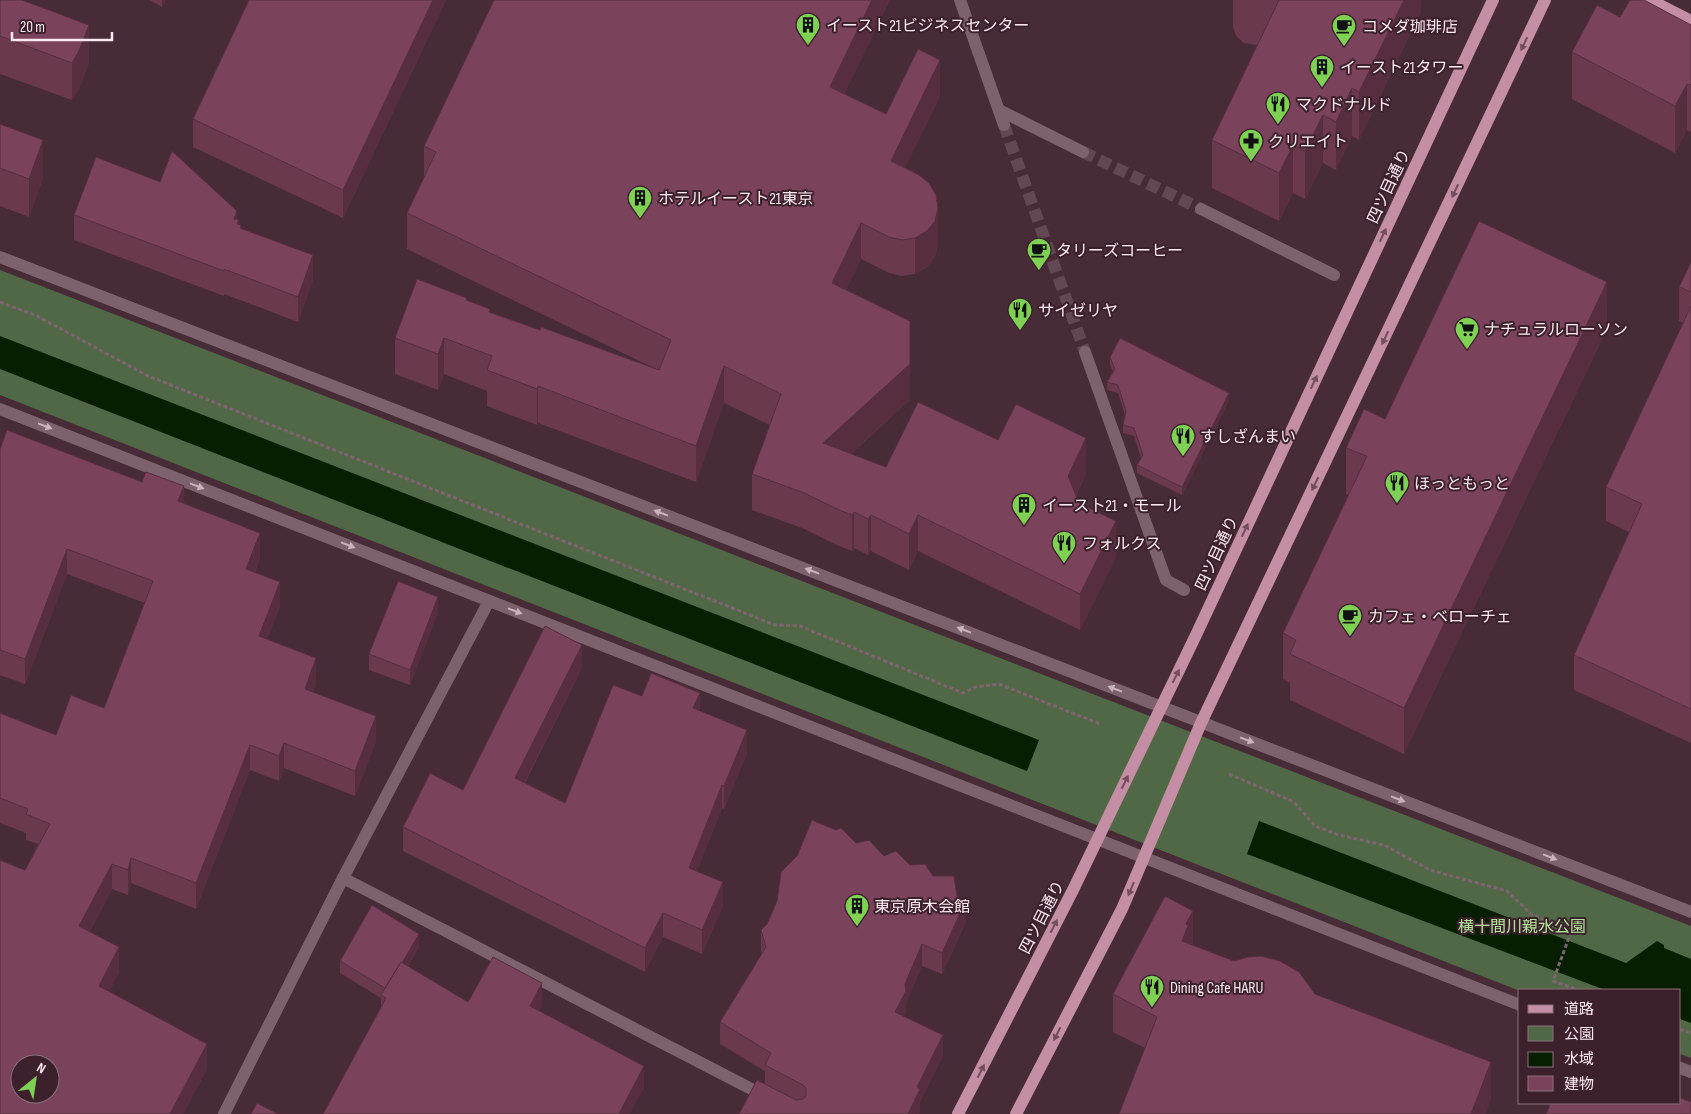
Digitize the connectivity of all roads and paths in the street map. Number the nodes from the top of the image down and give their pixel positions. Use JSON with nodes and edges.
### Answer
{"nodes":[{"id":1,"x":960,"y":0,"type":"edge"},
{"id":2,"x":1493,"y":0,"type":"edge"},
{"id":3,"x":1545,"y":0,"type":"edge"},
{"id":4,"x":1650,"y":0,"type":"edge"},
{"id":5,"x":1691,"y":21,"type":"edge"},
{"id":6,"x":999,"y":110,"type":"junction"},
{"id":7,"x":1004,"y":125,"type":"tunnel mouth"},
{"id":8,"x":1083,"y":152,"type":"tunnel mouth"},
{"id":9,"x":1201,"y":210,"type":"tunnel mouth"},
{"id":10,"x":0,"y":257,"type":"edge"},
{"id":11,"x":1334,"y":275,"type":"dead end"},
{"id":12,"x":0,"y":302,"type":"edge"},
{"id":13,"x":1085,"y":352,"type":"tunnel mouth"},
{"id":14,"x":0,"y":409,"type":"edge"},
{"id":15,"x":1184,"y":590,"type":"dead end"},
{"id":16,"x":489,"y":600,"type":"junction"},
{"id":17,"x":1161,"y":707,"type":"junction"},
{"id":18,"x":1201,"y":723,"type":"junction"},
{"id":19,"x":1100,"y":724,"type":"dead end"},
{"id":20,"x":1229,"y":774,"type":"dead end"},
{"id":21,"x":1097,"y":839,"type":"junction"},
{"id":22,"x":1144,"y":857,"type":"junction"},
{"id":23,"x":343,"y":878,"type":"junction"},
{"id":24,"x":1691,"y":912,"type":"edge"},
{"id":25,"x":1575,"y":989,"type":"edge"},
{"id":26,"x":1518,"y":1004,"type":"edge"},
{"id":27,"x":781,"y":1105,"type":"edge"},
{"id":28,"x":224,"y":1114,"type":"edge"},
{"id":29,"x":958,"y":1114,"type":"edge"},
{"id":30,"x":1016,"y":1114,"type":"edge"}],
"edges":[{"from":1,"to":6,"type":"street"},
{"from":17,"to":2,"type":"main road","name":"四ツ目通り","one_way":true},
{"from":3,"to":18,"type":"main road","one_way":true},
{"from":4,"to":5,"type":"main road"},
{"from":6,"to":7,"type":"street"},
{"from":6,"to":8,"type":"street"},
{"from":9,"to":11,"type":"street"},
{"from":17,"to":10,"type":"street","one_way":true},
{"from":12,"to":19,"type":"path"},
{"from":13,"to":15,"type":"street"},
{"from":14,"to":16,"type":"street","one_way":true},
{"from":16,"to":21,"type":"street","one_way":true},
{"from":16,"to":23,"type":"street"},
{"from":17,"to":18,"type":"street"},
{"from":21,"to":17,"type":"main road","name":"四ツ目通り","one_way":true},
{"from":18,"to":22,"type":"main road"},
{"from":18,"to":24,"type":"street","one_way":true},
{"from":20,"to":25,"type":"path"},
{"from":21,"to":22,"type":"street"},
{"from":29,"to":21,"type":"main road","name":"四ツ目通り","one_way":true},
{"from":22,"to":26,"type":"street"},
{"from":22,"to":30,"type":"main road","one_way":true},
{"from":23,"to":27,"type":"street"},
{"from":23,"to":28,"type":"street"}]}
